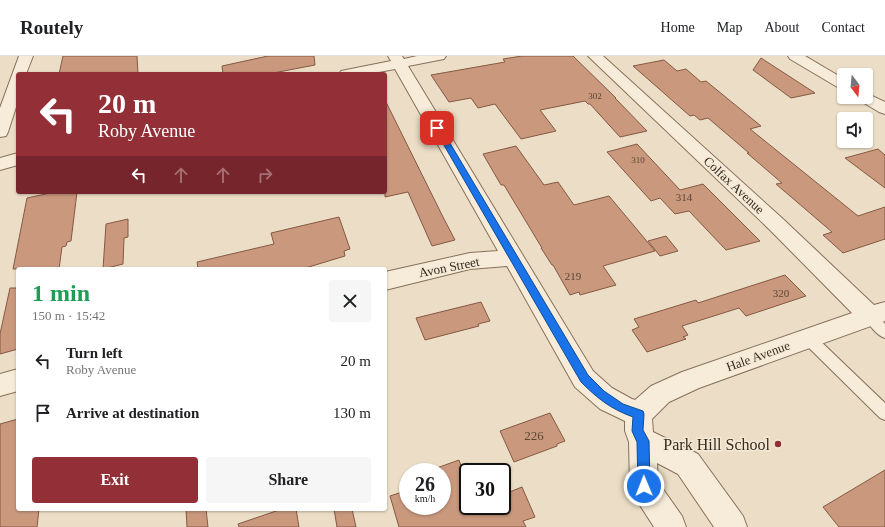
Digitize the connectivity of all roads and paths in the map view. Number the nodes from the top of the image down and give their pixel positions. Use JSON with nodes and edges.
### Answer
{"nodes":[{"id":1,"x":26,"y":56,"type":"edge"},
{"id":2,"x":439,"y":56,"type":"edge"},
{"id":3,"x":596,"y":56,"type":"edge"},
{"id":4,"x":796,"y":56,"type":"edge"},
{"id":5,"x":397,"y":60,"type":"edge"},
{"id":6,"x":21,"y":72,"type":"edge"},
{"id":7,"x":353,"y":72,"type":"edge"},
{"id":8,"x":837,"y":81,"type":"edge"},
{"id":9,"x":16,"y":84,"type":"edge"},
{"id":10,"x":873,"y":103,"type":"edge"},
{"id":11,"x":885,"y":110,"type":"edge"},
{"id":12,"x":0,"y":132,"type":"edge"},
{"id":13,"x":16,"y":160,"type":"edge"},
{"id":14,"x":0,"y":164,"type":"edge"},
{"id":15,"x":513,"y":258,"type":"junction"},
{"id":16,"x":387,"y":281,"type":"edge"},
{"id":17,"x":880,"y":320,"type":"edge"},
{"id":18,"x":808,"y":338,"type":"junction"},
{"id":19,"x":16,"y":381,"type":"edge"},
{"id":20,"x":0,"y":385,"type":"edge"},
{"id":21,"x":885,"y":413,"type":"edge"},
{"id":22,"x":639,"y":414,"type":"junction"},
{"id":23,"x":643,"y":441,"type":"junction"},
{"id":24,"x":671,"y":527,"type":"edge"},
{"id":25,"x":732,"y":527,"type":"edge"}],
"edges":[{"from":1,"to":6,"type":"street"},
{"from":2,"to":5,"type":"street"},
{"from":3,"to":17,"type":"street","name":"Colfax Avenue"},
{"from":4,"to":8,"type":"street"},
{"from":5,"to":7,"type":"street"},
{"from":5,"to":15,"type":"street"},
{"from":9,"to":12,"type":"street"},
{"from":10,"to":11,"type":"street"},
{"from":13,"to":14,"type":"street"},
{"from":15,"to":16,"type":"street","name":"Avon Street"},
{"from":15,"to":22,"type":"street"},
{"from":17,"to":18,"type":"street","name":"Hale Avenue"},
{"from":18,"to":21,"type":"lane"},
{"from":18,"to":22,"type":"street","name":"Hale Avenue"},
{"from":19,"to":20,"type":"street"},
{"from":22,"to":23,"type":"street"},
{"from":23,"to":24,"type":"street"},
{"from":23,"to":25,"type":"street"}]}
